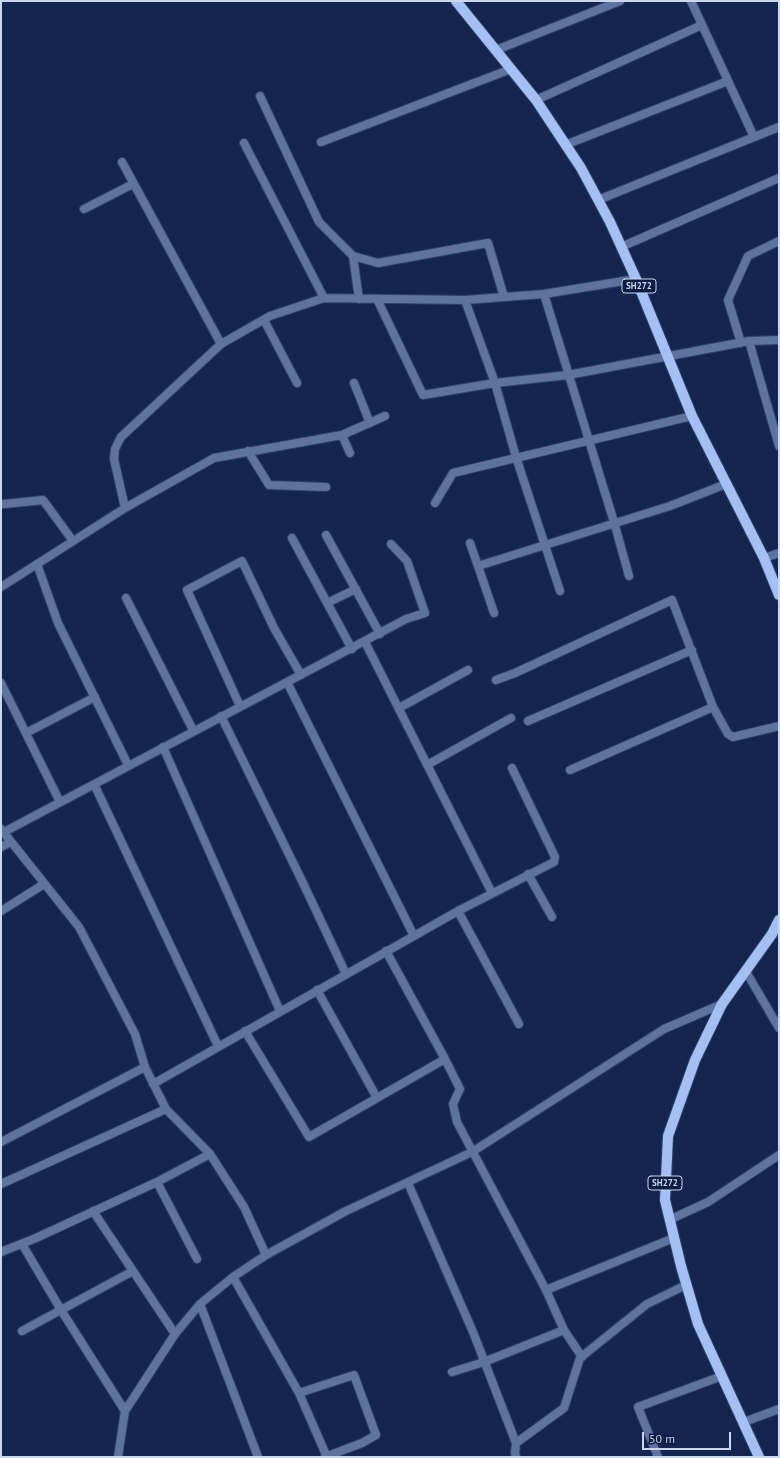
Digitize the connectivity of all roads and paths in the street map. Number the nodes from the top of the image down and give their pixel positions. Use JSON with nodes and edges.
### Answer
{"nodes":[{"id":1,"x":456,"y":1,"type":"edge"},
{"id":2,"x":620,"y":1,"type":"edge"},
{"id":3,"x":691,"y":1,"type":"edge"},
{"id":4,"x":702,"y":25,"type":"junction"},
{"id":5,"x":496,"y":50,"type":"junction"},
{"id":6,"x":510,"y":69,"type":"junction"},
{"id":7,"x":728,"y":81,"type":"junction"},
{"id":8,"x":260,"y":96,"type":"dead end"},
{"id":9,"x":536,"y":100,"type":"junction"},
{"id":10,"x":779,"y":127,"type":"edge"},
{"id":11,"x":754,"y":137,"type":"junction"},
{"id":12,"x":321,"y":142,"type":"dead end"},
{"id":13,"x":244,"y":143,"type":"dead end"},
{"id":14,"x":565,"y":145,"type":"junction"},
{"id":15,"x":122,"y":162,"type":"dead end"},
{"id":16,"x":779,"y":178,"type":"edge"},
{"id":17,"x":134,"y":184,"type":"junction"},
{"id":18,"x":598,"y":200,"type":"junction"},
{"id":19,"x":84,"y":209,"type":"dead end"},
{"id":20,"x":779,"y":241,"type":"edge"},
{"id":21,"x":621,"y":247,"type":"junction"},
{"id":22,"x":354,"y":256,"type":"junction"},
{"id":23,"x":636,"y":279,"type":"junction"},
{"id":24,"x":544,"y":294,"type":"junction"},
{"id":25,"x":504,"y":297,"type":"junction"},
{"id":26,"x":324,"y":298,"type":"junction"},
{"id":27,"x":359,"y":299,"type":"junction"},
{"id":28,"x":376,"y":299,"type":"junction"},
{"id":29,"x":465,"y":300,"type":"junction"},
{"id":30,"x":264,"y":320,"type":"junction"},
{"id":31,"x":779,"y":340,"type":"edge"},
{"id":32,"x":745,"y":342,"type":"junction"},
{"id":33,"x":221,"y":344,"type":"junction"},
{"id":34,"x":668,"y":357,"type":"junction"},
{"id":35,"x":568,"y":375,"type":"junction"},
{"id":36,"x":297,"y":383,"type":"dead end"},
{"id":37,"x":354,"y":383,"type":"dead end"},
{"id":38,"x":495,"y":383,"type":"junction"},
{"id":39,"x":385,"y":416,"type":"dead end"},
{"id":40,"x":692,"y":416,"type":"junction"},
{"id":41,"x":370,"y":423,"type":"junction"},
{"id":42,"x":342,"y":435,"type":"junction"},
{"id":43,"x":589,"y":441,"type":"junction"},
{"id":44,"x":779,"y":446,"type":"edge"},
{"id":45,"x":248,"y":451,"type":"junction"},
{"id":46,"x":350,"y":453,"type":"dead end"},
{"id":47,"x":516,"y":457,"type":"junction"},
{"id":48,"x":726,"y":484,"type":"junction"},
{"id":49,"x":326,"y":487,"type":"dead end"},
{"id":50,"x":435,"y":503,"type":"dead end"},
{"id":51,"x":4,"y":504,"type":"dead end"},
{"id":52,"x":125,"y":508,"type":"junction"},
{"id":53,"x":614,"y":522,"type":"junction"},
{"id":54,"x":326,"y":535,"type":"dead end"},
{"id":55,"x":292,"y":538,"type":"dead end"},
{"id":56,"x":73,"y":541,"type":"junction"},
{"id":57,"x":470,"y":543,"type":"dead end"},
{"id":58,"x":391,"y":544,"type":"dead end"},
{"id":59,"x":545,"y":546,"type":"junction"},
{"id":60,"x":779,"y":553,"type":"edge"},
{"id":61,"x":764,"y":558,"type":"junction"},
{"id":62,"x":38,"y":564,"type":"junction"},
{"id":63,"x":478,"y":566,"type":"junction"},
{"id":64,"x":629,"y":576,"type":"dead end"},
{"id":65,"x":1,"y":587,"type":"edge"},
{"id":66,"x":356,"y":589,"type":"junction"},
{"id":67,"x":560,"y":591,"type":"dead end"},
{"id":68,"x":779,"y":595,"type":"edge"},
{"id":69,"x":126,"y":598,"type":"dead end"},
{"id":70,"x":327,"y":603,"type":"junction"},
{"id":71,"x":494,"y":613,"type":"dead end"},
{"id":72,"x":380,"y":634,"type":"junction"},
{"id":73,"x":365,"y":642,"type":"junction"},
{"id":74,"x":352,"y":649,"type":"junction"},
{"id":75,"x":692,"y":650,"type":"junction"},
{"id":76,"x":468,"y":670,"type":"dead end"},
{"id":77,"x":301,"y":675,"type":"junction"},
{"id":78,"x":496,"y":680,"type":"dead end"},
{"id":79,"x":287,"y":682,"type":"junction"},
{"id":80,"x":1,"y":683,"type":"edge"},
{"id":81,"x":95,"y":697,"type":"junction"},
{"id":82,"x":240,"y":706,"type":"junction"},
{"id":83,"x":713,"y":707,"type":"junction"},
{"id":84,"x":399,"y":708,"type":"junction"},
{"id":85,"x":221,"y":716,"type":"junction"},
{"id":86,"x":511,"y":718,"type":"dead end"},
{"id":87,"x":528,"y":721,"type":"dead end"},
{"id":88,"x":779,"y":726,"type":"edge"},
{"id":89,"x":193,"y":730,"type":"junction"},
{"id":90,"x":26,"y":733,"type":"junction"},
{"id":91,"x":163,"y":747,"type":"junction"},
{"id":92,"x":128,"y":765,"type":"junction"},
{"id":93,"x":427,"y":765,"type":"junction"},
{"id":94,"x":512,"y":768,"type":"dead end"},
{"id":95,"x":570,"y":770,"type":"dead end"},
{"id":96,"x":94,"y":784,"type":"junction"},
{"id":97,"x":60,"y":802,"type":"junction"},
{"id":98,"x":2,"y":830,"type":"edge"},
{"id":99,"x":11,"y":842,"type":"junction"},
{"id":100,"x":1,"y":847,"type":"edge"},
{"id":101,"x":528,"y":874,"type":"junction"},
{"id":102,"x":44,"y":884,"type":"junction"},
{"id":103,"x":492,"y":893,"type":"junction"},
{"id":104,"x":1,"y":911,"type":"edge"},
{"id":105,"x":458,"y":911,"type":"junction"},
{"id":106,"x":552,"y":917,"type":"dead end"},
{"id":107,"x":779,"y":920,"type":"edge"},
{"id":108,"x":414,"y":936,"type":"junction"},
{"id":109,"x":386,"y":951,"type":"junction"},
{"id":110,"x":745,"y":970,"type":"junction"},
{"id":111,"x":346,"y":974,"type":"junction"},
{"id":112,"x":317,"y":990,"type":"junction"},
{"id":113,"x":722,"y":1004,"type":"junction"},
{"id":114,"x":280,"y":1011,"type":"junction"},
{"id":115,"x":518,"y":1024,"type":"dead end"},
{"id":116,"x":779,"y":1028,"type":"edge"},
{"id":117,"x":245,"y":1031,"type":"junction"},
{"id":118,"x":218,"y":1046,"type":"junction"},
{"id":119,"x":445,"y":1059,"type":"junction"},
{"id":120,"x":145,"y":1067,"type":"junction"},
{"id":121,"x":153,"y":1084,"type":"junction"},
{"id":122,"x":377,"y":1098,"type":"junction"},
{"id":123,"x":166,"y":1109,"type":"junction"},
{"id":124,"x":1,"y":1142,"type":"edge"},
{"id":125,"x":472,"y":1152,"type":"junction"},
{"id":126,"x":210,"y":1154,"type":"junction"},
{"id":127,"x":779,"y":1154,"type":"edge"},
{"id":128,"x":157,"y":1182,"type":"junction"},
{"id":129,"x":408,"y":1183,"type":"junction"},
{"id":130,"x":1,"y":1184,"type":"edge"},
{"id":131,"x":93,"y":1211,"type":"junction"},
{"id":132,"x":670,"y":1220,"type":"junction"},
{"id":133,"x":674,"y":1238,"type":"junction"},
{"id":134,"x":22,"y":1244,"type":"junction"},
{"id":135,"x":1,"y":1252,"type":"edge"},
{"id":136,"x":266,"y":1255,"type":"junction"},
{"id":137,"x":197,"y":1259,"type":"dead end"},
{"id":138,"x":133,"y":1271,"type":"junction"},
{"id":139,"x":233,"y":1277,"type":"junction"},
{"id":140,"x":686,"y":1285,"type":"junction"},
{"id":141,"x":546,"y":1290,"type":"junction"},
{"id":142,"x":200,"y":1304,"type":"junction"},
{"id":143,"x":61,"y":1310,"type":"junction"},
{"id":144,"x":564,"y":1330,"type":"junction"},
{"id":145,"x":22,"y":1331,"type":"dead end"},
{"id":146,"x":175,"y":1334,"type":"junction"},
{"id":147,"x":582,"y":1357,"type":"junction"},
{"id":148,"x":484,"y":1362,"type":"junction"},
{"id":149,"x":452,"y":1372,"type":"dead end"},
{"id":150,"x":722,"y":1376,"type":"junction"},
{"id":151,"x":299,"y":1393,"type":"junction"},
{"id":152,"x":779,"y":1409,"type":"edge"},
{"id":153,"x":125,"y":1411,"type":"junction"},
{"id":154,"x":744,"y":1422,"type":"junction"},
{"id":155,"x":516,"y":1443,"type":"junction"},
{"id":156,"x":118,"y":1457,"type":"edge"},
{"id":157,"x":258,"y":1457,"type":"edge"},
{"id":158,"x":326,"y":1457,"type":"edge"},
{"id":159,"x":516,"y":1457,"type":"edge"},
{"id":160,"x":658,"y":1457,"type":"edge"},
{"id":161,"x":759,"y":1457,"type":"edge"}],
"edges":[{"from":1,"to":5,"type":"main road","number":"SH272"},
{"from":2,"to":5,"type":"street"},
{"from":3,"to":4,"type":"street"},
{"from":4,"to":7,"type":"street"},
{"from":4,"to":9,"type":"street"},
{"from":5,"to":6,"type":"main road","number":"SH272"},
{"from":6,"to":9,"type":"main road","number":"SH272"},
{"from":6,"to":12,"type":"street"},
{"from":7,"to":11,"type":"street"},
{"from":7,"to":14,"type":"street"},
{"from":8,"to":22,"type":"street"},
{"from":9,"to":14,"type":"main road","number":"SH272"},
{"from":10,"to":11,"type":"street"},
{"from":11,"to":18,"type":"street"},
{"from":13,"to":26,"type":"street"},
{"from":14,"to":18,"type":"main road","number":"SH272"},
{"from":15,"to":17,"type":"street"},
{"from":16,"to":21,"type":"street"},
{"from":17,"to":19,"type":"street"},
{"from":17,"to":33,"type":"street"},
{"from":18,"to":21,"type":"main road","number":"SH272"},
{"from":20,"to":32,"type":"street"},
{"from":21,"to":23,"type":"main road","number":"SH272"},
{"from":22,"to":25,"type":"street"},
{"from":22,"to":27,"type":"street"},
{"from":23,"to":24,"type":"street"},
{"from":23,"to":34,"type":"main road","number":"SH272"},
{"from":24,"to":25,"type":"street"},
{"from":24,"to":35,"type":"street"},
{"from":25,"to":29,"type":"street"},
{"from":26,"to":27,"type":"street"},
{"from":26,"to":30,"type":"street"},
{"from":27,"to":28,"type":"street"},
{"from":28,"to":29,"type":"street"},
{"from":28,"to":38,"type":"street"},
{"from":29,"to":38,"type":"street"},
{"from":30,"to":33,"type":"street"},
{"from":30,"to":36,"type":"street"},
{"from":31,"to":32,"type":"street"},
{"from":32,"to":34,"type":"street"},
{"from":32,"to":44,"type":"street"},
{"from":33,"to":52,"type":"street"},
{"from":34,"to":35,"type":"street"},
{"from":34,"to":40,"type":"main road","number":"SH272"},
{"from":35,"to":38,"type":"street"},
{"from":35,"to":43,"type":"street"},
{"from":37,"to":41,"type":"street"},
{"from":38,"to":47,"type":"street"},
{"from":39,"to":41,"type":"street"},
{"from":40,"to":43,"type":"street"},
{"from":40,"to":48,"type":"main road","number":"SH272"},
{"from":41,"to":42,"type":"street"},
{"from":42,"to":45,"type":"street"},
{"from":42,"to":46,"type":"street"},
{"from":43,"to":47,"type":"street"},
{"from":43,"to":53,"type":"street"},
{"from":45,"to":49,"type":"street"},
{"from":45,"to":52,"type":"street"},
{"from":47,"to":50,"type":"street"},
{"from":47,"to":59,"type":"street"},
{"from":48,"to":53,"type":"street"},
{"from":48,"to":61,"type":"main road","number":"SH272"},
{"from":51,"to":56,"type":"street"},
{"from":52,"to":56,"type":"street"},
{"from":53,"to":59,"type":"street"},
{"from":53,"to":64,"type":"street"},
{"from":54,"to":66,"type":"street"},
{"from":55,"to":70,"type":"street"},
{"from":56,"to":62,"type":"street"},
{"from":57,"to":63,"type":"street"},
{"from":58,"to":72,"type":"street"},
{"from":59,"to":63,"type":"street"},
{"from":59,"to":67,"type":"street"},
{"from":60,"to":61,"type":"street"},
{"from":61,"to":68,"type":"main road","number":"SH272"},
{"from":62,"to":65,"type":"street"},
{"from":62,"to":81,"type":"street"},
{"from":63,"to":71,"type":"street"},
{"from":66,"to":70,"type":"street"},
{"from":66,"to":72,"type":"street"},
{"from":69,"to":89,"type":"street"},
{"from":70,"to":74,"type":"street"},
{"from":72,"to":73,"type":"street"},
{"from":73,"to":74,"type":"street"},
{"from":73,"to":84,"type":"street"},
{"from":74,"to":77,"type":"street"},
{"from":75,"to":78,"type":"street"},
{"from":75,"to":83,"type":"street"},
{"from":75,"to":87,"type":"street"},
{"from":76,"to":84,"type":"street"},
{"from":77,"to":79,"type":"street"},
{"from":77,"to":82,"type":"street"},
{"from":79,"to":82,"type":"street"},
{"from":79,"to":108,"type":"street"},
{"from":80,"to":90,"type":"street"},
{"from":81,"to":90,"type":"street"},
{"from":81,"to":92,"type":"street"},
{"from":82,"to":85,"type":"street"},
{"from":83,"to":88,"type":"street"},
{"from":83,"to":95,"type":"street"},
{"from":84,"to":93,"type":"street"},
{"from":85,"to":89,"type":"street"},
{"from":85,"to":111,"type":"street"},
{"from":86,"to":93,"type":"street"},
{"from":89,"to":91,"type":"street"},
{"from":90,"to":97,"type":"street"},
{"from":91,"to":92,"type":"street"},
{"from":91,"to":114,"type":"street"},
{"from":92,"to":96,"type":"street"},
{"from":93,"to":103,"type":"street"},
{"from":94,"to":101,"type":"street"},
{"from":96,"to":97,"type":"street"},
{"from":96,"to":118,"type":"street"},
{"from":97,"to":98,"type":"street"},
{"from":98,"to":99,"type":"street"},
{"from":99,"to":100,"type":"street"},
{"from":99,"to":102,"type":"street"},
{"from":101,"to":103,"type":"street"},
{"from":101,"to":106,"type":"street"},
{"from":102,"to":104,"type":"street"},
{"from":102,"to":120,"type":"street"},
{"from":103,"to":105,"type":"street"},
{"from":105,"to":108,"type":"street"},
{"from":105,"to":115,"type":"street"},
{"from":107,"to":110,"type":"main road","number":"SH272"},
{"from":108,"to":109,"type":"street"},
{"from":109,"to":111,"type":"street"},
{"from":109,"to":119,"type":"street"},
{"from":110,"to":113,"type":"main road","number":"SH272"},
{"from":110,"to":116,"type":"street"},
{"from":111,"to":112,"type":"street"},
{"from":112,"to":114,"type":"street"},
{"from":112,"to":122,"type":"street"},
{"from":113,"to":125,"type":"street"},
{"from":113,"to":132,"type":"main road","number":"SH272"},
{"from":114,"to":117,"type":"street"},
{"from":117,"to":118,"type":"street"},
{"from":117,"to":122,"type":"street"},
{"from":118,"to":121,"type":"street"},
{"from":119,"to":122,"type":"street"},
{"from":119,"to":125,"type":"street"},
{"from":120,"to":121,"type":"street"},
{"from":120,"to":124,"type":"street"},
{"from":121,"to":123,"type":"street"},
{"from":123,"to":126,"type":"street"},
{"from":123,"to":130,"type":"street"},
{"from":125,"to":129,"type":"street"},
{"from":125,"to":141,"type":"street"},
{"from":126,"to":128,"type":"street"},
{"from":126,"to":136,"type":"street"},
{"from":127,"to":132,"type":"street"},
{"from":128,"to":131,"type":"street"},
{"from":128,"to":137,"type":"street"},
{"from":129,"to":136,"type":"street"},
{"from":129,"to":148,"type":"street"},
{"from":131,"to":134,"type":"street"},
{"from":131,"to":138,"type":"street"},
{"from":132,"to":133,"type":"main road","number":"SH272"},
{"from":133,"to":140,"type":"main road","number":"SH272"},
{"from":133,"to":141,"type":"street"},
{"from":134,"to":135,"type":"street"},
{"from":134,"to":143,"type":"street"},
{"from":136,"to":139,"type":"street"},
{"from":138,"to":143,"type":"street"},
{"from":138,"to":146,"type":"street"},
{"from":139,"to":142,"type":"street"},
{"from":139,"to":151,"type":"street"},
{"from":140,"to":147,"type":"street"},
{"from":140,"to":150,"type":"main road","number":"SH272"},
{"from":141,"to":144,"type":"street"},
{"from":142,"to":146,"type":"street"},
{"from":142,"to":157,"type":"street"},
{"from":143,"to":145,"type":"street"},
{"from":143,"to":153,"type":"street"},
{"from":144,"to":147,"type":"street"},
{"from":144,"to":148,"type":"street"},
{"from":146,"to":153,"type":"street"},
{"from":147,"to":155,"type":"street"},
{"from":148,"to":149,"type":"street"},
{"from":148,"to":155,"type":"street"},
{"from":150,"to":154,"type":"main road","number":"SH272"},
{"from":150,"to":160,"type":"street"},
{"from":151,"to":158,"type":"street"},
{"from":151,"to":158,"type":"street"},
{"from":152,"to":154,"type":"street"},
{"from":153,"to":156,"type":"street"},
{"from":154,"to":161,"type":"main road","number":"SH272"},
{"from":155,"to":159,"type":"street"}]}
